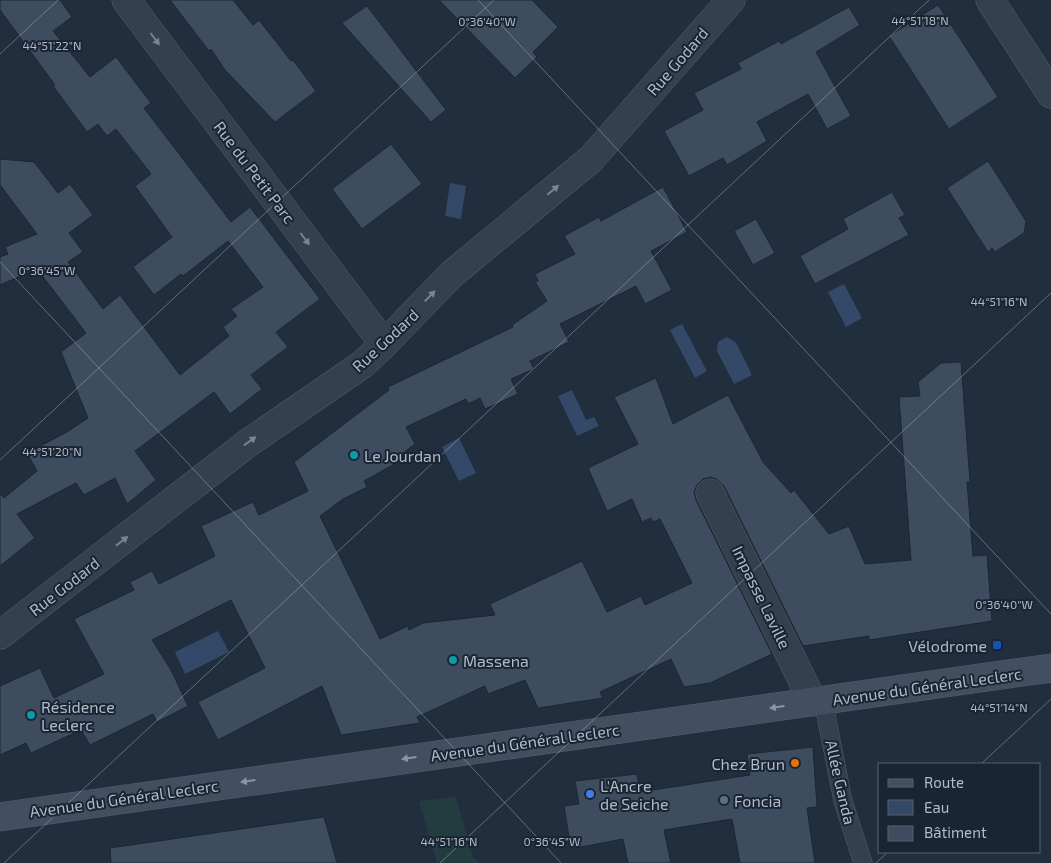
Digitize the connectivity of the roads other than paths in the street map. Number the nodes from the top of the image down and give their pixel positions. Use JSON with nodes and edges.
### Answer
{"nodes":[{"id":1,"x":126,"y":0,"type":"edge"},
{"id":2,"x":731,"y":0,"type":"edge"},
{"id":3,"x":990,"y":0,"type":"edge"},
{"id":4,"x":1051,"y":94,"type":"edge"},
{"id":5,"x":384,"y":344,"type":"junction"},
{"id":6,"x":710,"y":493,"type":"dead end"},
{"id":7,"x":0,"y":635,"type":"edge"},
{"id":8,"x":1051,"y":668,"type":"edge"},
{"id":9,"x":818,"y":701,"type":"junction"},
{"id":10,"x":0,"y":816,"type":"edge"},
{"id":11,"x":863,"y":863,"type":"edge"}],
"edges":[{"from":1,"to":5,"type":"street","name":"Rue du Petit Parc","one_way":true},
{"from":5,"to":2,"type":"street","name":"Rue Godard","one_way":true},
{"from":3,"to":4,"type":"street"},
{"from":7,"to":5,"type":"street","name":"Rue Godard","one_way":true},
{"from":6,"to":9,"type":"street","name":"Impasse Laville"},
{"from":8,"to":9,"type":"main road","name":"Avenue du Général Leclerc"},
{"from":9,"to":10,"type":"main road","name":"Avenue du Général Leclerc","one_way":true},
{"from":9,"to":11,"type":"lane","name":"Allée Ganda"}]}
